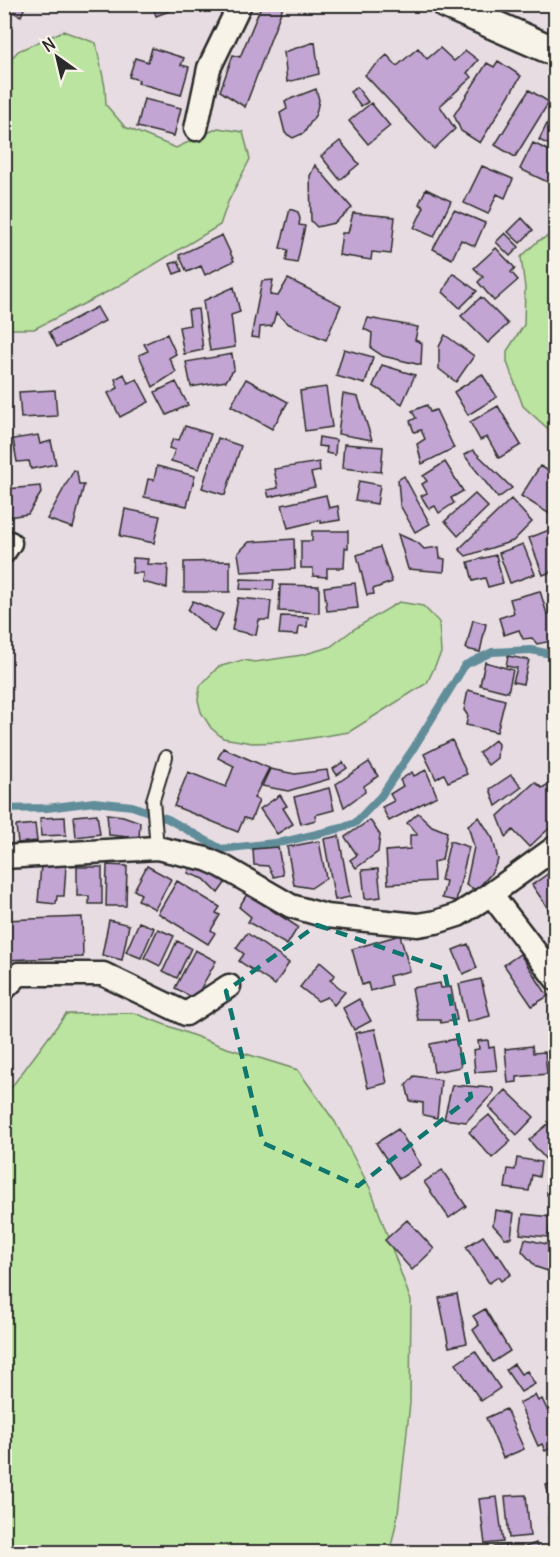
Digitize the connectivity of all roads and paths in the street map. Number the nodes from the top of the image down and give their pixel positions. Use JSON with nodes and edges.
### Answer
{"nodes":[{"id":1,"x":240,"y":4,"type":"edge"},
{"id":2,"x":446,"y":4,"type":"edge"},
{"id":3,"x":555,"y":52,"type":"edge"},
{"id":4,"x":196,"y":129,"type":"dead end"},
{"id":5,"x":166,"y":757,"type":"dead end"},
{"id":6,"x":555,"y":847,"type":"edge"},
{"id":7,"x":157,"y":848,"type":"junction"},
{"id":8,"x":4,"y":857,"type":"edge"},
{"id":9,"x":491,"y":894,"type":"junction"},
{"id":10,"x":555,"y":979,"type":"edge"},
{"id":11,"x":230,"y":986,"type":"dead end"},
{"id":12,"x":4,"y":989,"type":"edge"}],
"edges":[{"from":1,"to":4,"type":"street"},
{"from":2,"to":3,"type":"street"},
{"from":5,"to":7,"type":"lane"},
{"from":6,"to":9,"type":"street"},
{"from":7,"to":8,"type":"street"},
{"from":7,"to":9,"type":"street"},
{"from":9,"to":10,"type":"street"},
{"from":11,"to":12,"type":"street"}]}
